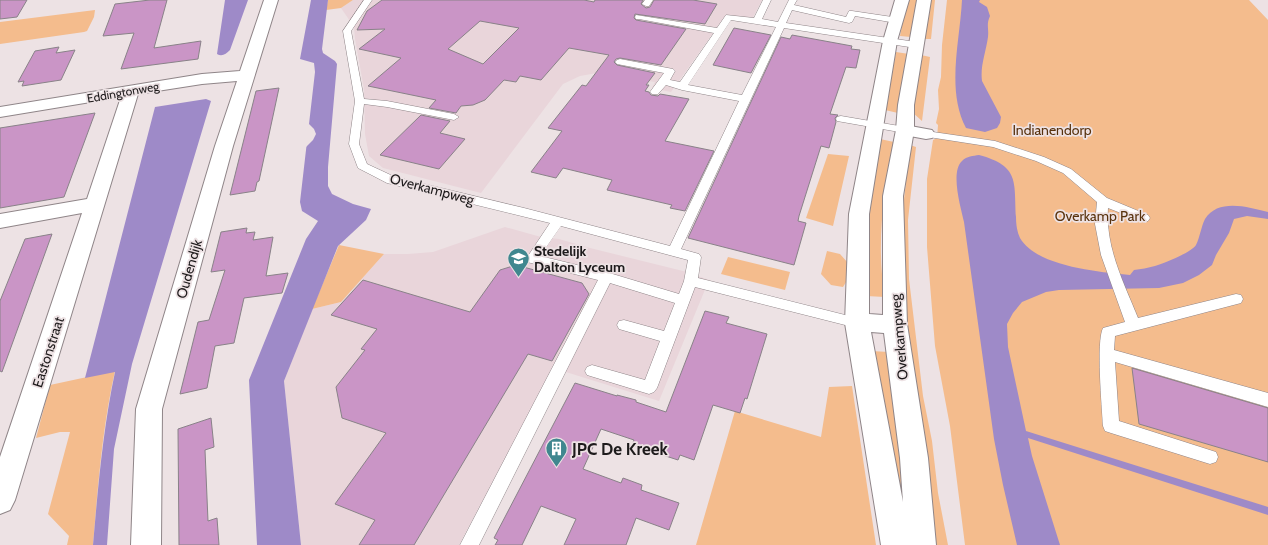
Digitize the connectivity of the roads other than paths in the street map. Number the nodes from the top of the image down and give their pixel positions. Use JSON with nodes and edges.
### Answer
{"nodes":[{"id":1,"x":271,"y":0,"type":"edge"},
{"id":2,"x":368,"y":0,"type":"edge"},
{"id":3,"x":767,"y":0,"type":"edge"},
{"id":4,"x":902,"y":0,"type":"edge"},
{"id":5,"x":924,"y":0,"type":"edge"},
{"id":6,"x":791,"y":4,"type":"edge"},
{"id":7,"x":639,"y":14,"type":"dead end"},
{"id":8,"x":896,"y":20,"type":"junction"},
{"id":9,"x":756,"y":22,"type":"junction"},
{"id":10,"x":780,"y":25,"type":"junction"},
{"id":11,"x":719,"y":31,"type":"junction"},
{"id":12,"x":890,"y":41,"type":"junction"},
{"id":13,"x":916,"y":45,"type":"junction"},
{"id":14,"x":620,"y":62,"type":"dead end"},
{"id":15,"x":247,"y":75,"type":"junction"},
{"id":16,"x":664,"y":81,"type":"junction"},
{"id":17,"x":682,"y":87,"type":"junction"},
{"id":18,"x":131,"y":91,"type":"junction"},
{"id":19,"x":656,"y":92,"type":"dead end"},
{"id":20,"x":745,"y":99,"type":"junction"},
{"id":21,"x":360,"y":101,"type":"junction"},
{"id":22,"x":0,"y":112,"type":"edge"},
{"id":23,"x":454,"y":117,"type":"dead end"},
{"id":24,"x":841,"y":119,"type":"dead end"},
{"id":25,"x":876,"y":124,"type":"junction"},
{"id":26,"x":905,"y":130,"type":"junction"},
{"id":27,"x":926,"y":134,"type":"joint"},
{"id":28,"x":1103,"y":201,"type":"junction"},
{"id":29,"x":95,"y":204,"type":"junction"},
{"id":30,"x":1144,"y":218,"type":"dead end"},
{"id":31,"x":0,"y":221,"type":"edge"},
{"id":32,"x":557,"y":222,"type":"junction"},
{"id":33,"x":674,"y":251,"type":"junction"},
{"id":34,"x":606,"y":277,"type":"junction"},
{"id":35,"x":691,"y":280,"type":"junction"},
{"id":36,"x":1236,"y":299,"type":"dead end"},
{"id":37,"x":684,"y":301,"type":"junction"},
{"id":38,"x":858,"y":323,"type":"junction"},
{"id":39,"x":895,"y":324,"type":"junction"},
{"id":40,"x":624,"y":325,"type":"dead end"},
{"id":41,"x":1133,"y":325,"type":"junction"},
{"id":42,"x":669,"y":338,"type":"junction"},
{"id":43,"x":1108,"y":354,"type":"junction"},
{"id":44,"x":592,"y":371,"type":"dead end"},
{"id":45,"x":1268,"y":400,"type":"edge"},
{"id":46,"x":1210,"y":457,"type":"dead end"},
{"id":47,"x":0,"y":500,"type":"edge"},
{"id":48,"x":146,"y":545,"type":"edge"},
{"id":49,"x":469,"y":545,"type":"edge"},
{"id":50,"x":896,"y":545,"type":"edge"},
{"id":51,"x":920,"y":545,"type":"edge"}],
"edges":[{"from":1,"to":15,"type":"street","name":"Oudendijk"},
{"from":2,"to":21,"type":"lane","name":"Overkampweg"},
{"from":3,"to":9,"type":"lane"},
{"from":4,"to":8,"type":"street"},
{"from":5,"to":13,"type":"street","name":"Overkampweg"},
{"from":6,"to":8,"type":"lane"},
{"from":6,"to":10,"type":"lane"},
{"from":7,"to":11,"type":"lane"},
{"from":8,"to":12,"type":"street"},
{"from":9,"to":10,"type":"lane"},
{"from":9,"to":11,"type":"lane"},
{"from":10,"to":12,"type":"lane"},
{"from":10,"to":20,"type":"lane"},
{"from":11,"to":17,"type":"lane"},
{"from":12,"to":13,"type":"lane"},
{"from":12,"to":25,"type":"street"},
{"from":13,"to":26,"type":"street","name":"Overkampweg"},
{"from":14,"to":16,"type":"lane"},
{"from":15,"to":18,"type":"street","name":"Eddingtonweg"},
{"from":15,"to":48,"type":"street","name":"Oudendijk"},
{"from":16,"to":17,"type":"lane"},
{"from":16,"to":19,"type":"lane"},
{"from":17,"to":20,"type":"lane"},
{"from":18,"to":22,"type":"street","name":"Eddingtonweg"},
{"from":18,"to":29,"type":"street","name":"Eastonstraat"},
{"from":20,"to":33,"type":"lane"},
{"from":21,"to":23,"type":"lane"},
{"from":21,"to":32,"type":"lane","name":"Overkampweg"},
{"from":24,"to":25,"type":"lane"},
{"from":25,"to":26,"type":"lane"},
{"from":25,"to":38,"type":"street"},
{"from":26,"to":27,"type":"street"},
{"from":26,"to":39,"type":"street","name":"Overkampweg"},
{"from":27,"to":28,"type":"lane"},
{"from":28,"to":30,"type":"lane"},
{"from":28,"to":41,"type":"lane"},
{"from":29,"to":31,"type":"street"},
{"from":29,"to":47,"type":"street","name":"Eastonstraat"},
{"from":32,"to":33,"type":"lane","name":"Overkampweg"},
{"from":32,"to":34,"type":"lane"},
{"from":33,"to":35,"type":"lane","name":"Overkampweg"},
{"from":34,"to":37,"type":"lane"},
{"from":34,"to":49,"type":"lane"},
{"from":35,"to":37,"type":"lane","name":"Overkampweg"},
{"from":35,"to":38,"type":"lane"},
{"from":36,"to":41,"type":"lane"},
{"from":37,"to":42,"type":"lane","name":"Overkampweg"},
{"from":38,"to":39,"type":"street"},
{"from":38,"to":50,"type":"street"},
{"from":39,"to":51,"type":"street","name":"Overkampweg"},
{"from":40,"to":42,"type":"lane"},
{"from":41,"to":43,"type":"lane"},
{"from":42,"to":44,"type":"lane","name":"Overkampweg"},
{"from":43,"to":45,"type":"lane"},
{"from":43,"to":46,"type":"lane"}]}
